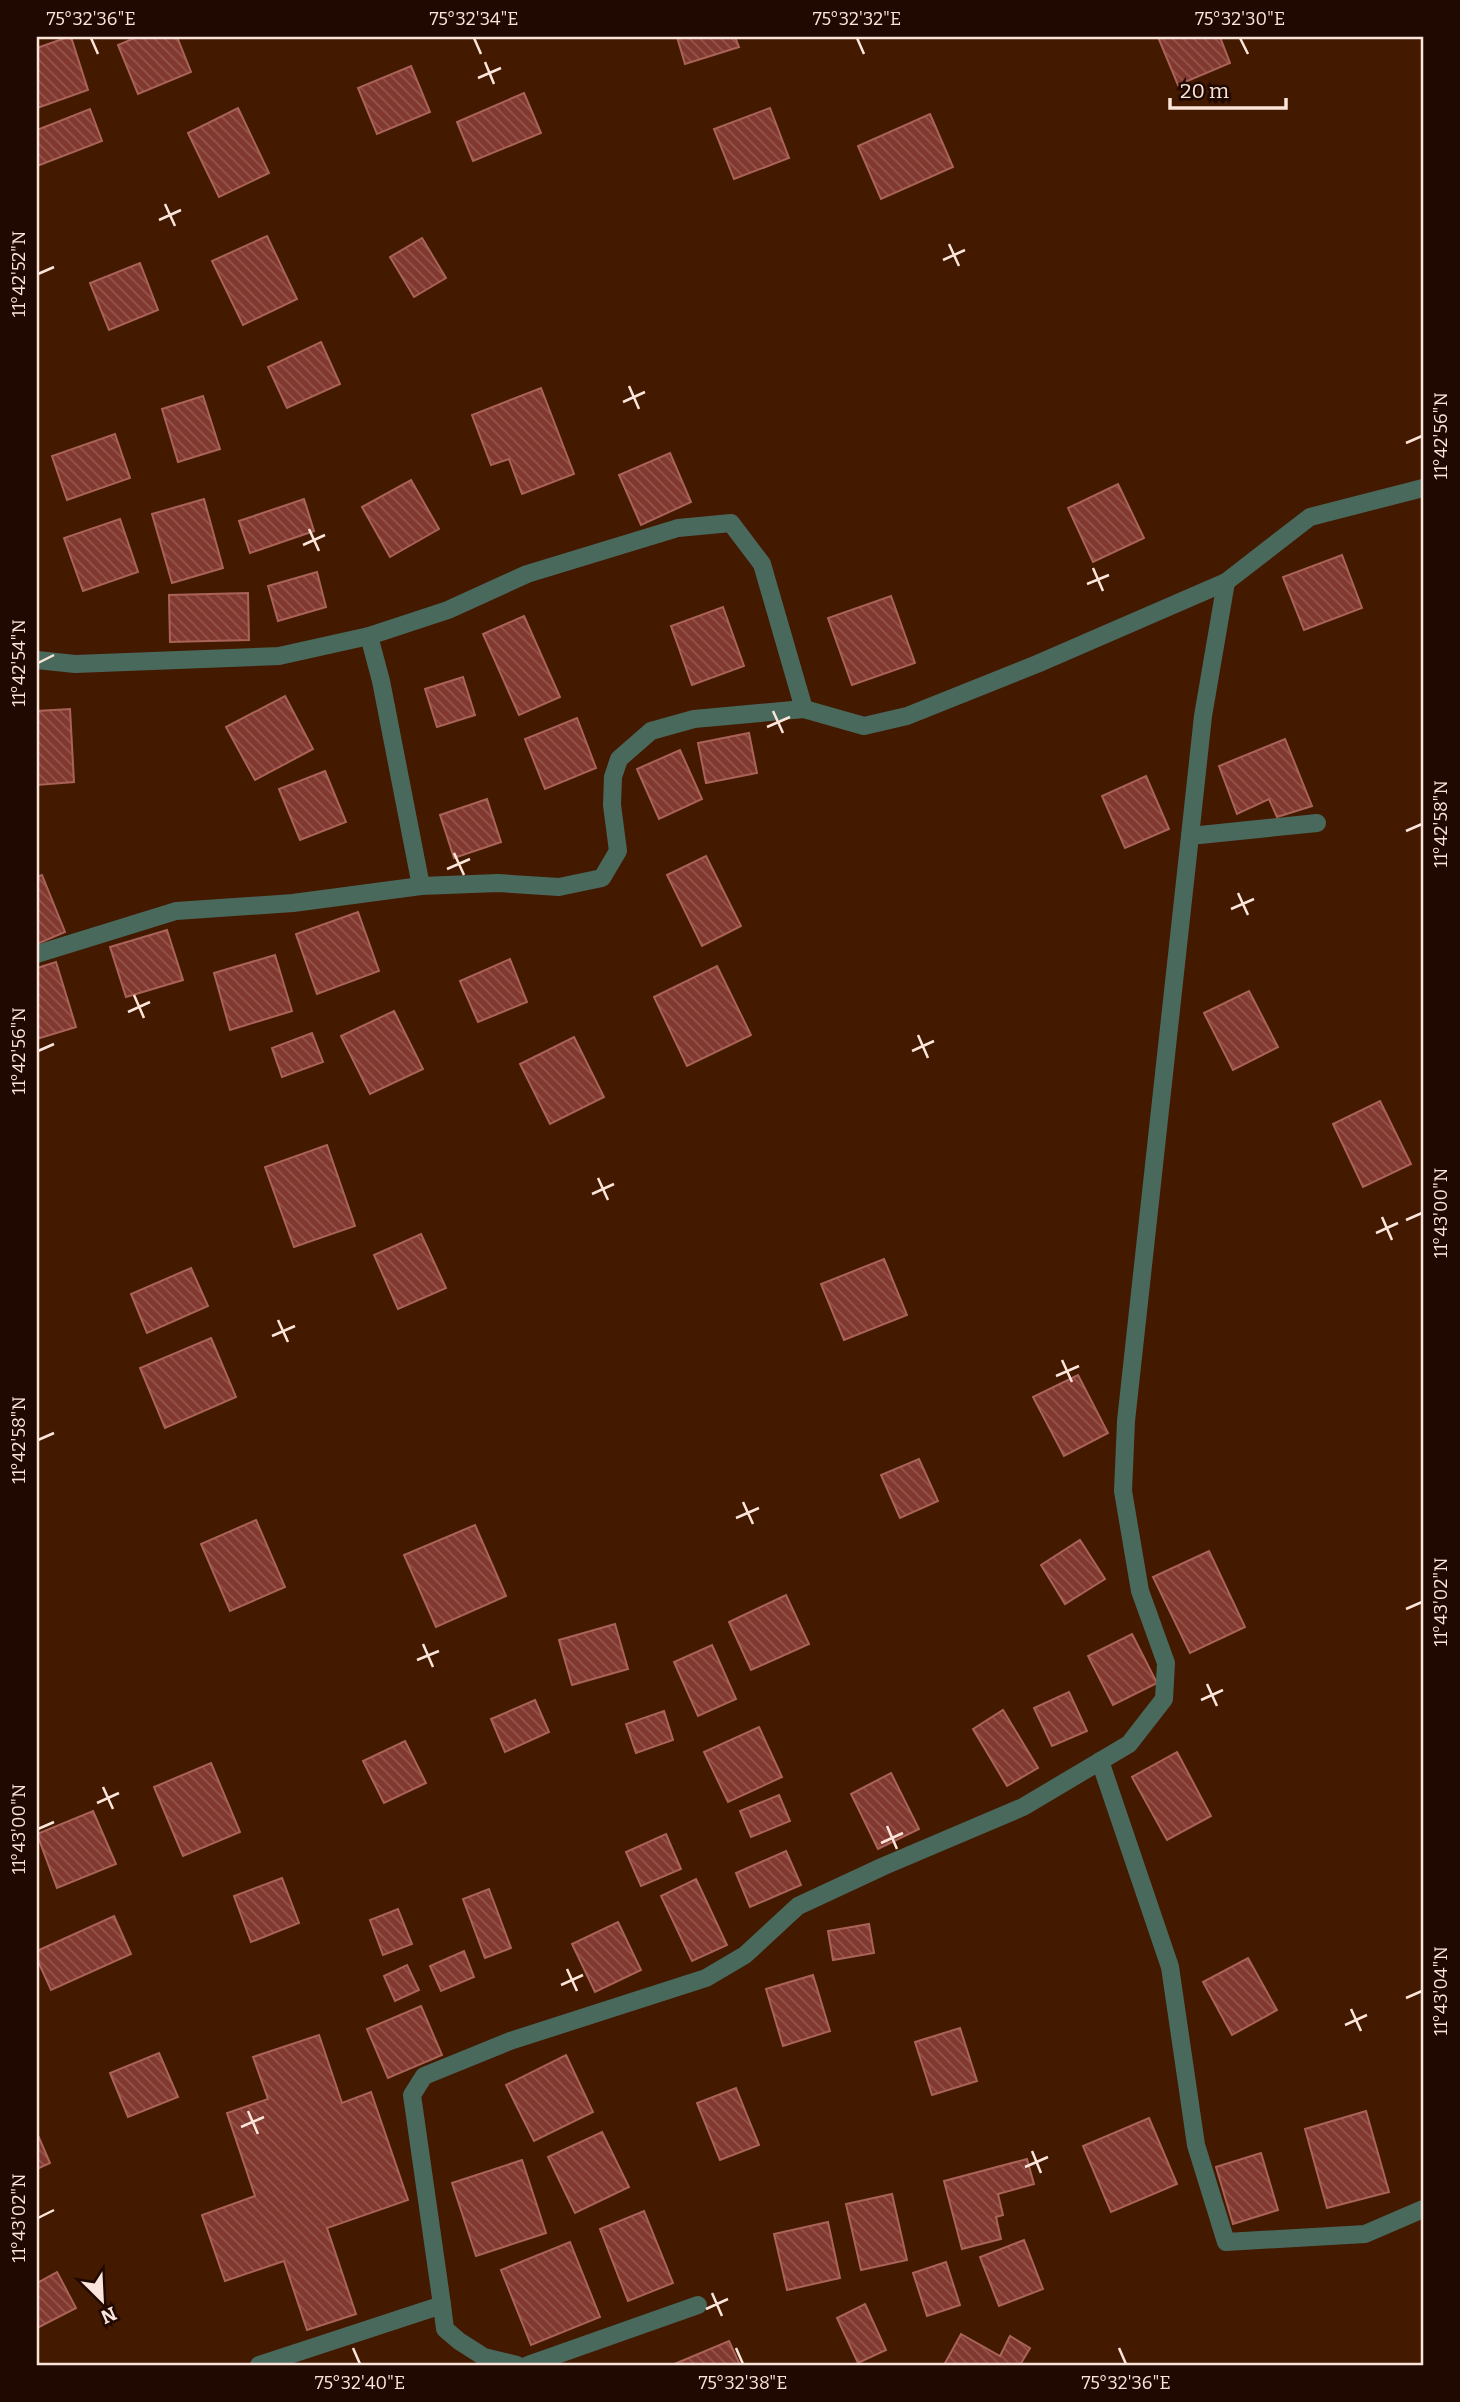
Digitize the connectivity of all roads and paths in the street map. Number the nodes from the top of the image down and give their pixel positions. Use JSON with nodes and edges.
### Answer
{"nodes":[{"id":1,"x":1423,"y":488,"type":"edge"},
{"id":2,"x":1226,"y":582,"type":"junction"},
{"id":3,"x":369,"y":636,"type":"junction"},
{"id":4,"x":37,"y":660,"type":"edge"},
{"id":5,"x":804,"y":709,"type":"junction"},
{"id":6,"x":1317,"y":823,"type":"dead end"},
{"id":7,"x":1190,"y":835,"type":"junction"},
{"id":8,"x":421,"y":886,"type":"junction"},
{"id":9,"x":37,"y":954,"type":"edge"},
{"id":10,"x":1100,"y":1761,"type":"junction"},
{"id":11,"x":1423,"y":2209,"type":"edge"},
{"id":12,"x":442,"y":2305,"type":"junction"},
{"id":13,"x":698,"y":2305,"type":"dead end"},
{"id":14,"x":259,"y":2365,"type":"edge"},
{"id":15,"x":517,"y":2365,"type":"edge"},
{"id":16,"x":528,"y":2365,"type":"edge"}],
"edges":[{"from":1,"to":2,"type":"street"},
{"from":2,"to":5,"type":"street"},
{"from":2,"to":7,"type":"street"},
{"from":3,"to":4,"type":"street"},
{"from":3,"to":5,"type":"street"},
{"from":3,"to":8,"type":"street"},
{"from":5,"to":8,"type":"street"},
{"from":6,"to":7,"type":"street"},
{"from":7,"to":10,"type":"street"},
{"from":8,"to":9,"type":"street"},
{"from":10,"to":11,"type":"street"},
{"from":10,"to":12,"type":"street"},
{"from":12,"to":14,"type":"street"},
{"from":12,"to":15,"type":"street"},
{"from":13,"to":16,"type":"street"}]}
